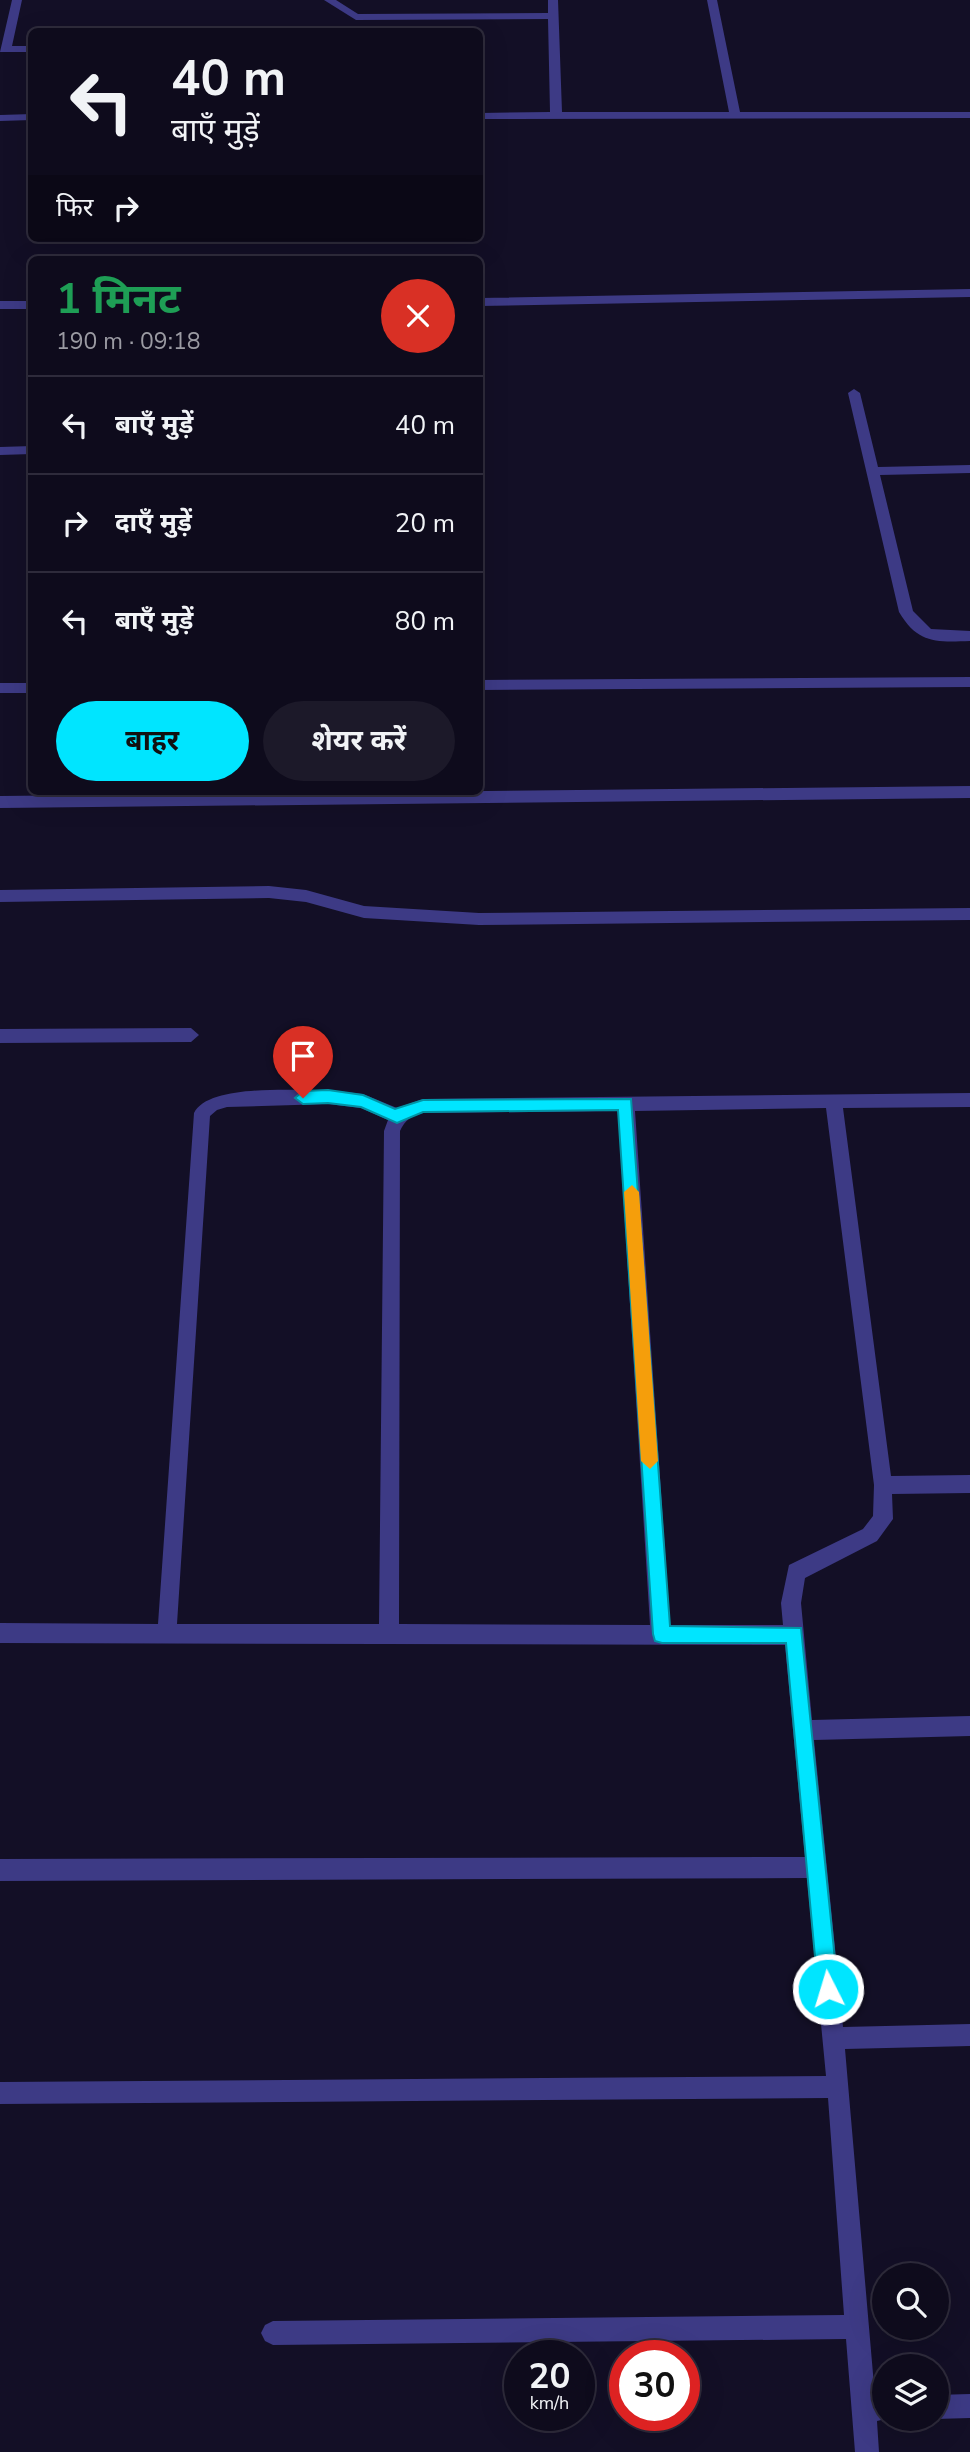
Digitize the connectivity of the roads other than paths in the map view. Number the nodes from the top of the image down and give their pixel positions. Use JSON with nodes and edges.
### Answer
{"nodes":[{"id":1,"x":17,"y":0,"type":"edge"},
{"id":2,"x":330,"y":0,"type":"edge"},
{"id":3,"x":553,"y":0,"type":"edge"},
{"id":4,"x":712,"y":0,"type":"edge"},
{"id":5,"x":553,"y":16,"type":"junction"},
{"id":6,"x":356,"y":17,"type":"junction"},
{"id":7,"x":350,"y":28,"type":"edge"},
{"id":8,"x":3,"y":49,"type":"edge"},
{"id":9,"x":28,"y":49,"type":"edge"},
{"id":10,"x":970,"y":115,"type":"edge"},
{"id":11,"x":483,"y":116,"type":"edge"},
{"id":12,"x":556,"y":116,"type":"junction"},
{"id":13,"x":735,"y":116,"type":"junction"},
{"id":14,"x":28,"y":117,"type":"edge"},
{"id":15,"x":0,"y":118,"type":"edge"},
{"id":16,"x":970,"y":293,"type":"edge"},
{"id":17,"x":483,"y":302,"type":"edge"},
{"id":18,"x":0,"y":305,"type":"edge"},
{"id":19,"x":28,"y":305,"type":"edge"},
{"id":20,"x":854,"y":393,"type":"dead end"},
{"id":21,"x":28,"y":450,"type":"edge"},
{"id":22,"x":0,"y":451,"type":"edge"},
{"id":23,"x":970,"y":469,"type":"edge"},
{"id":24,"x":873,"y":471,"type":"junction"},
{"id":25,"x":970,"y":636,"type":"edge"},
{"id":26,"x":970,"y":682,"type":"edge"},
{"id":27,"x":483,"y":685,"type":"edge"},
{"id":28,"x":0,"y":688,"type":"edge"},
{"id":29,"x":28,"y":688,"type":"edge"},
{"id":30,"x":970,"y":792,"type":"edge"},
{"id":31,"x":0,"y":802,"type":"edge"},
{"id":32,"x":0,"y":896,"type":"edge"},
{"id":33,"x":970,"y":914,"type":"edge"},
{"id":34,"x":191,"y":1035,"type":"dead end"},
{"id":35,"x":0,"y":1036,"type":"edge"},
{"id":36,"x":970,"y":1100,"type":"edge"},
{"id":37,"x":834,"y":1101,"type":"junction"},
{"id":38,"x":626,"y":1104,"type":"junction"},
{"id":39,"x":397,"y":1116,"type":"junction"},
{"id":40,"x":970,"y":1484,"type":"edge"},
{"id":41,"x":883,"y":1485,"type":"junction"},
{"id":42,"x":0,"y":1633,"type":"edge"},
{"id":43,"x":167,"y":1633,"type":"junction"},
{"id":44,"x":389,"y":1634,"type":"junction"},
{"id":45,"x":662,"y":1634,"type":"junction"},
{"id":46,"x":794,"y":1634,"type":"junction"},
{"id":47,"x":970,"y":1726,"type":"edge"},
{"id":48,"x":803,"y":1730,"type":"junction"},
{"id":49,"x":817,"y":1867,"type":"junction"},
{"id":50,"x":0,"y":1870,"type":"edge"},
{"id":51,"x":970,"y":2035,"type":"edge"},
{"id":52,"x":833,"y":2038,"type":"junction"},
{"id":53,"x":838,"y":2087,"type":"junction"},
{"id":54,"x":0,"y":2093,"type":"edge"},
{"id":55,"x":857,"y":2327,"type":"junction"},
{"id":56,"x":273,"y":2333,"type":"dead end"},
{"id":57,"x":872,"y":2399,"type":"edge"},
{"id":58,"x":970,"y":2406,"type":"edge"},
{"id":59,"x":949,"y":2407,"type":"edge"},
{"id":60,"x":872,"y":2421,"type":"edge"},
{"id":61,"x":867,"y":2452,"type":"edge"}],
"edges":[{"from":1,"to":8,"type":"street"},
{"from":2,"to":6,"type":"street"},
{"from":3,"to":5,"type":"street"},
{"from":4,"to":13,"type":"street"},
{"from":5,"to":6,"type":"street"},
{"from":5,"to":12,"type":"street"},
{"from":6,"to":7,"type":"street"},
{"from":8,"to":9,"type":"street"},
{"from":10,"to":13,"type":"street"},
{"from":11,"to":12,"type":"street"},
{"from":12,"to":13,"type":"street"},
{"from":14,"to":15,"type":"street"},
{"from":16,"to":17,"type":"street"},
{"from":18,"to":19,"type":"street"},
{"from":20,"to":24,"type":"street"},
{"from":21,"to":22,"type":"street"},
{"from":23,"to":24,"type":"street"},
{"from":24,"to":25,"type":"street"},
{"from":26,"to":27,"type":"street"},
{"from":28,"to":29,"type":"street"},
{"from":30,"to":31,"type":"street"},
{"from":32,"to":33,"type":"street"},
{"from":34,"to":35,"type":"street"},
{"from":36,"to":37,"type":"street"},
{"from":37,"to":38,"type":"street"},
{"from":37,"to":41,"type":"street"},
{"from":38,"to":39,"type":"street"},
{"from":38,"to":45,"type":"street"},
{"from":39,"to":43,"type":"street"},
{"from":39,"to":44,"type":"street"},
{"from":40,"to":41,"type":"street"},
{"from":41,"to":46,"type":"street"},
{"from":42,"to":43,"type":"street"},
{"from":43,"to":44,"type":"street"},
{"from":44,"to":45,"type":"street"},
{"from":45,"to":46,"type":"street"},
{"from":46,"to":48,"type":"street"},
{"from":47,"to":48,"type":"street"},
{"from":48,"to":49,"type":"street"},
{"from":49,"to":50,"type":"street"},
{"from":49,"to":52,"type":"street"},
{"from":51,"to":52,"type":"street"},
{"from":52,"to":53,"type":"street"},
{"from":53,"to":54,"type":"street"},
{"from":53,"to":55,"type":"street"},
{"from":55,"to":56,"type":"street"},
{"from":55,"to":57,"type":"street"},
{"from":58,"to":59,"type":"street"},
{"from":60,"to":61,"type":"street"}]}
